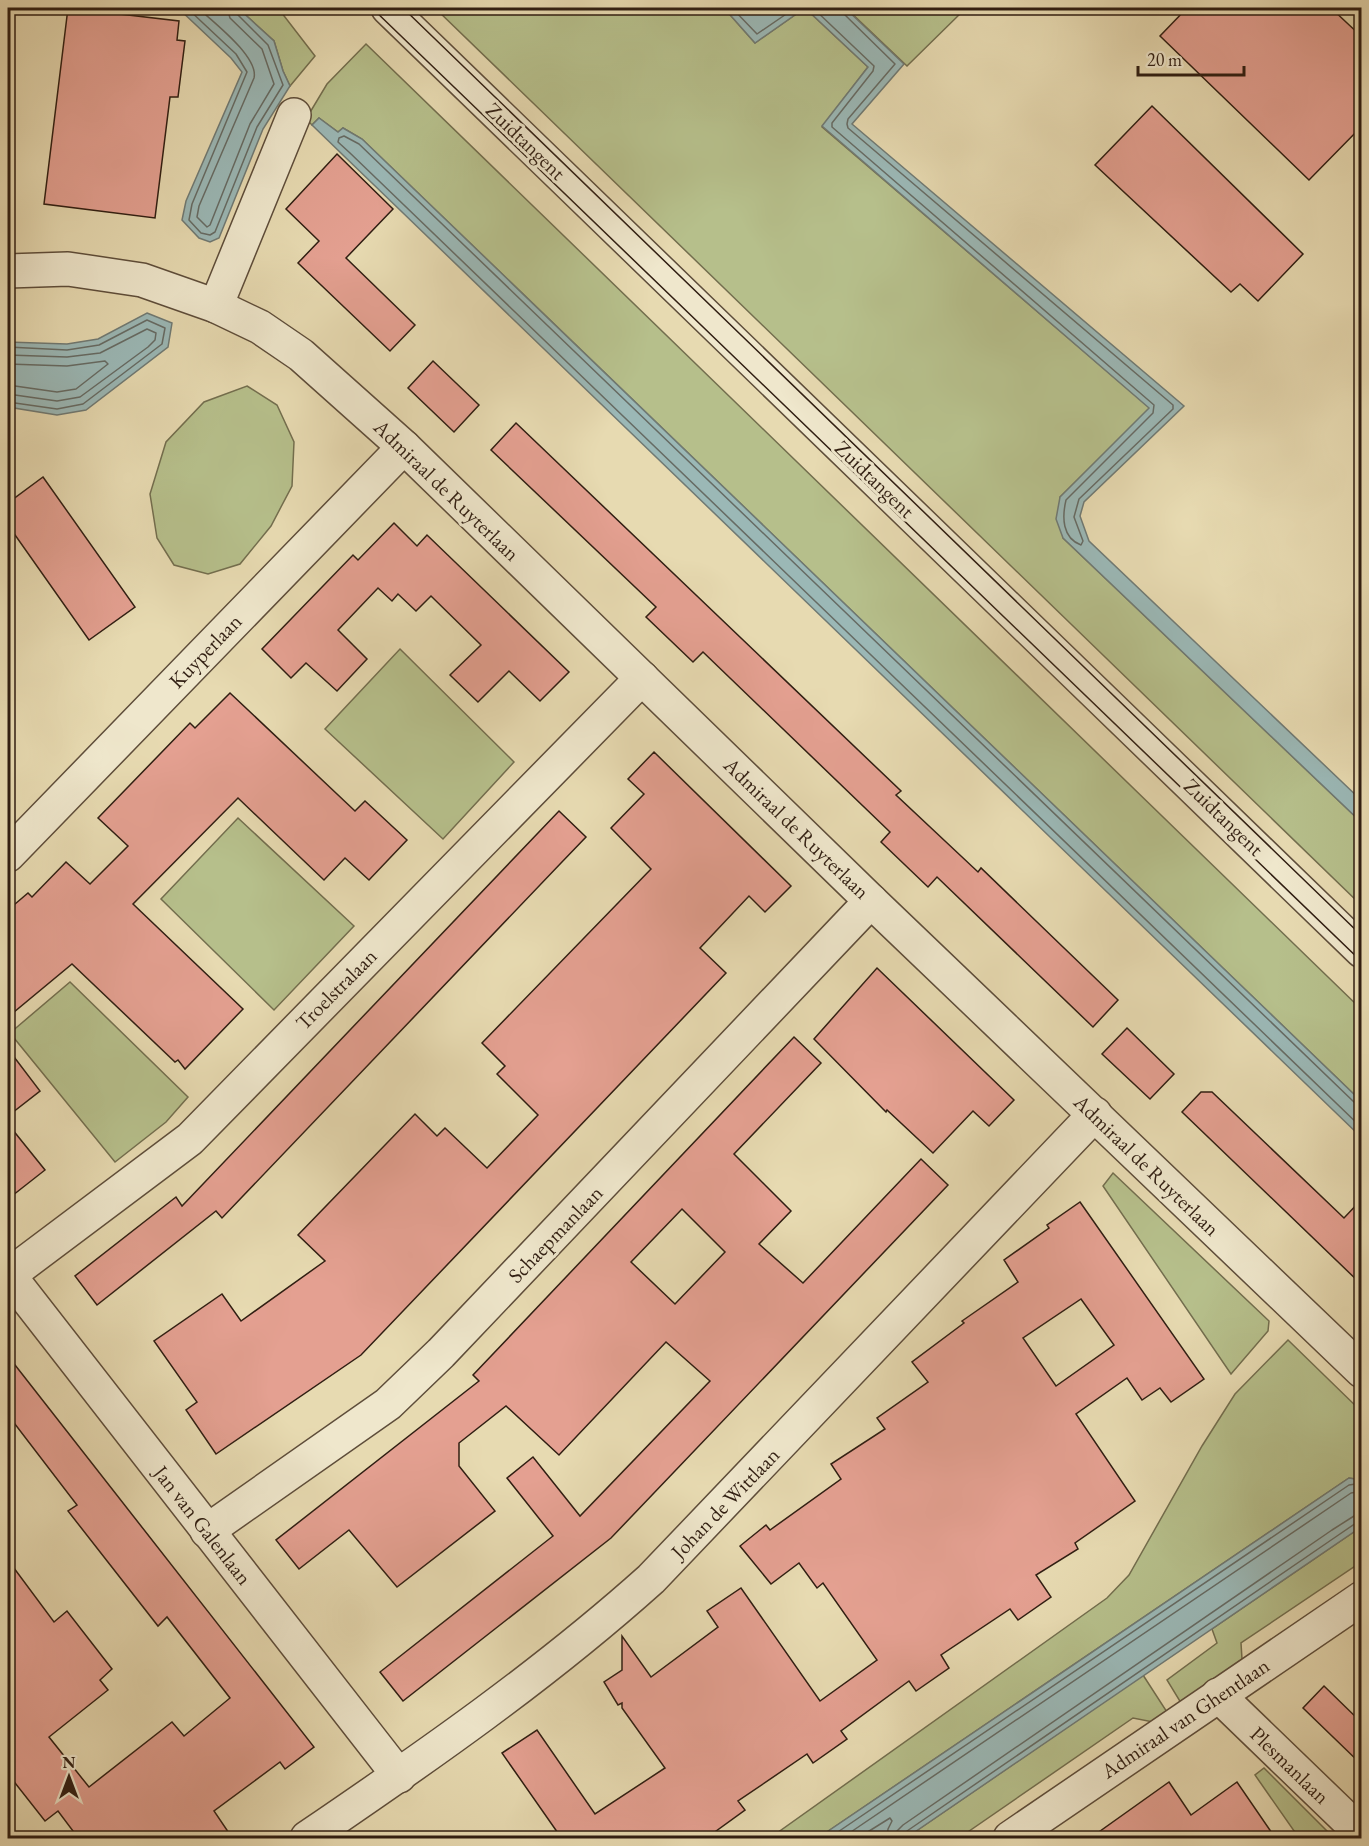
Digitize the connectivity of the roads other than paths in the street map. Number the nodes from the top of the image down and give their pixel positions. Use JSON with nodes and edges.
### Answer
{"nodes":[{"id":1,"x":388,"y":8,"type":"edge"},
{"id":2,"x":294,"y":115,"type":"dead end"},
{"id":3,"x":8,"y":271,"type":"edge"},
{"id":4,"x":216,"y":306,"type":"junction"},
{"id":5,"x":404,"y":447,"type":"junction"},
{"id":6,"x":642,"y":678,"type":"junction"},
{"id":7,"x":8,"y":855,"type":"edge"},
{"id":8,"x":871,"y":900,"type":"junction"},
{"id":9,"x":1362,"y":951,"type":"edge"},
{"id":10,"x":1095,"y":1114,"type":"junction"},
{"id":11,"x":8,"y":1275,"type":"edge"},
{"id":12,"x":1362,"y":1371,"type":"edge"},
{"id":13,"x":207,"y":1531,"type":"junction"},
{"id":14,"x":1362,"y":1598,"type":"edge"},
{"id":15,"x":1218,"y":1695,"type":"junction"},
{"id":16,"x":399,"y":1776,"type":"junction"},
{"id":17,"x":1362,"y":1834,"type":"edge"},
{"id":18,"x":307,"y":1839,"type":"edge"},
{"id":19,"x":1010,"y":1839,"type":"edge"}],
"edges":[{"from":1,"to":9,"type":"street","name":"Zuidtangent"},
{"from":2,"to":4,"type":"street"},
{"from":3,"to":4,"type":"street","name":"Admiraal de Ruyterlaan"},
{"from":4,"to":5,"type":"street","name":"Admiraal de Ruyterlaan"},
{"from":5,"to":6,"type":"street","name":"Admiraal de Ruyterlaan"},
{"from":5,"to":7,"type":"street","name":"Kuyperlaan"},
{"from":6,"to":8,"type":"street","name":"Admiraal de Ruyterlaan"},
{"from":6,"to":11,"type":"street","name":"Troelstralaan"},
{"from":8,"to":10,"type":"street","name":"Admiraal de Ruyterlaan"},
{"from":8,"to":13,"type":"street","name":"Schaepmanlaan"},
{"from":10,"to":12,"type":"street","name":"Admiraal de Ruyterlaan"},
{"from":10,"to":16,"type":"street","name":"Johan de Wittlaan"},
{"from":11,"to":13,"type":"street","name":"Jan van Galenlaan"},
{"from":13,"to":16,"type":"street","name":"Jan van Galenlaan"},
{"from":14,"to":15,"type":"street","name":"Admiraal van Ghentlaan"},
{"from":15,"to":17,"type":"street","name":"Plesmanlaan"},
{"from":15,"to":19,"type":"street","name":"Admiraal van Ghentlaan"},
{"from":16,"to":18,"type":"street","name":"Johan de Wittlaan"}]}
